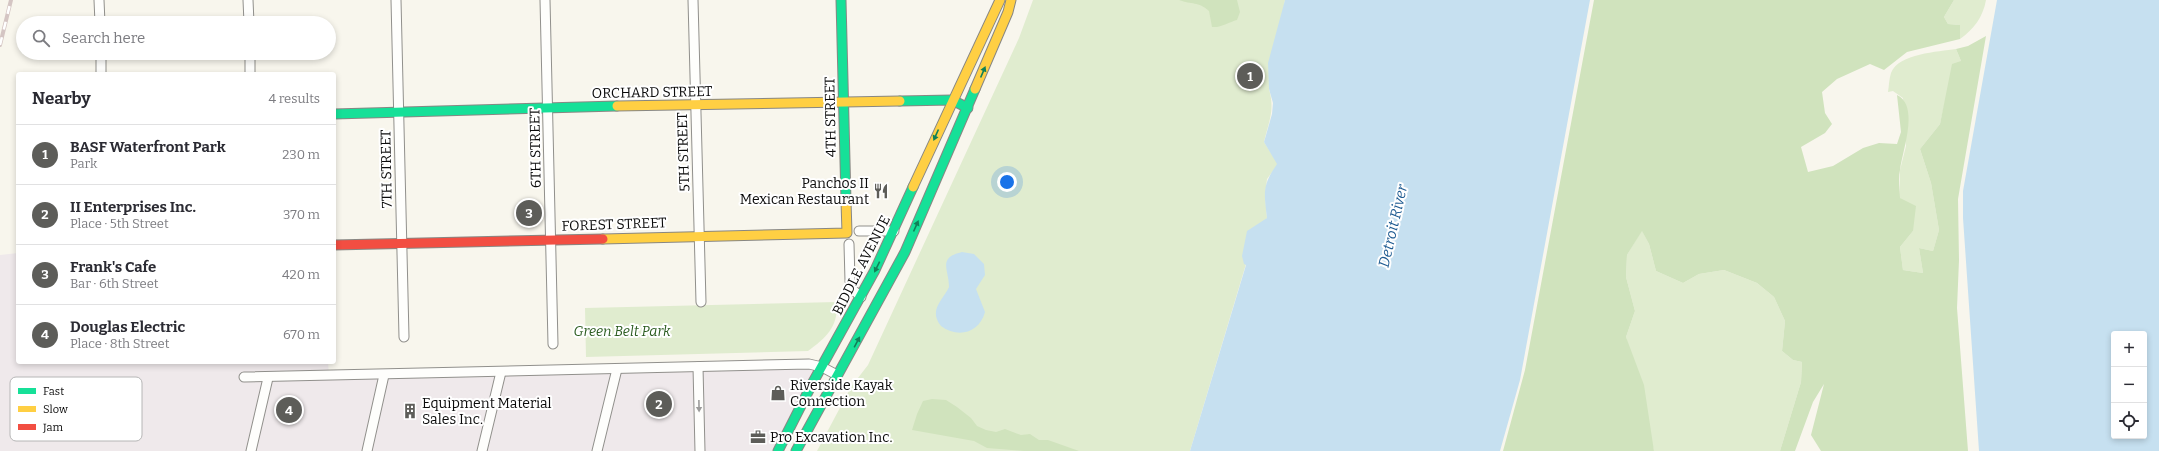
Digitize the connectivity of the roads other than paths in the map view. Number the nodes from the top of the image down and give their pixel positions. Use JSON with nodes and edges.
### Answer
{"nodes":[{"id":1,"x":99,"y":0,"type":"edge"},
{"id":2,"x":248,"y":0,"type":"edge"},
{"id":3,"x":396,"y":0,"type":"edge"},
{"id":4,"x":545,"y":0,"type":"edge"},
{"id":5,"x":693,"y":0,"type":"edge"},
{"id":6,"x":841,"y":0,"type":"edge"},
{"id":7,"x":1000,"y":0,"type":"edge"},
{"id":8,"x":1011,"y":0,"type":"edge"},
{"id":9,"x":100,"y":16,"type":"edge"},
{"id":10,"x":249,"y":16,"type":"edge"},
{"id":11,"x":101,"y":60,"type":"edge"},
{"id":12,"x":250,"y":60,"type":"edge"},
{"id":13,"x":101,"y":72,"type":"edge"},
{"id":14,"x":250,"y":72,"type":"edge"},
{"id":15,"x":952,"y":100,"type":"junction"},
{"id":16,"x":845,"y":101,"type":"junction"},
{"id":17,"x":696,"y":106,"type":"junction"},
{"id":18,"x":548,"y":108,"type":"junction"},
{"id":19,"x":968,"y":108,"type":"junction"},
{"id":20,"x":399,"y":112,"type":"junction"},
{"id":21,"x":336,"y":114,"type":"edge"},
{"id":22,"x":894,"y":231,"type":"junction"},
{"id":23,"x":859,"y":232,"type":"dead end"},
{"id":24,"x":847,"y":233,"type":"joint"},
{"id":25,"x":700,"y":236,"type":"junction"},
{"id":26,"x":550,"y":240,"type":"junction"},
{"id":27,"x":402,"y":244,"type":"junction"},
{"id":28,"x":849,"y":244,"type":"dead end"},
{"id":29,"x":336,"y":245,"type":"edge"},
{"id":30,"x":861,"y":297,"type":"junction"},
{"id":31,"x":701,"y":302,"type":"dead end"},
{"id":32,"x":404,"y":337,"type":"dead end"},
{"id":33,"x":553,"y":344,"type":"dead end"},
{"id":34,"x":698,"y":367,"type":"junction"},
{"id":35,"x":822,"y":367,"type":"junction"},
{"id":36,"x":617,"y":369,"type":"junction"},
{"id":37,"x":501,"y":372,"type":"junction"},
{"id":38,"x":384,"y":375,"type":"junction"},
{"id":39,"x":837,"y":375,"type":"junction"},
{"id":40,"x":244,"y":377,"type":"dead end"},
{"id":41,"x":268,"y":378,"type":"junction"},
{"id":42,"x":251,"y":451,"type":"edge"},
{"id":43,"x":366,"y":451,"type":"edge"},
{"id":44,"x":482,"y":451,"type":"edge"},
{"id":45,"x":597,"y":451,"type":"edge"},
{"id":46,"x":700,"y":451,"type":"edge"},
{"id":47,"x":778,"y":451,"type":"edge"},
{"id":48,"x":796,"y":451,"type":"edge"}],
"edges":[{"from":1,"to":9,"type":"street"},
{"from":2,"to":10,"type":"street"},
{"from":3,"to":20,"type":"street","name":"7TH STREET"},
{"from":4,"to":18,"type":"street","name":"6TH STREET"},
{"from":5,"to":17,"type":"street","name":"5TH STREET"},
{"from":6,"to":16,"type":"street","name":"4TH STREET"},
{"from":7,"to":15,"type":"street","name":"BIDDLE AVENUE"},
{"from":19,"to":8,"type":"street","one_way":true},
{"from":11,"to":13,"type":"street"},
{"from":12,"to":14,"type":"street"},
{"from":15,"to":16,"type":"street","name":"ORCHARD STREET"},
{"from":15,"to":19,"type":"street","name":"ORCHARD STREET"},
{"from":15,"to":22,"type":"street","name":"BIDDLE AVENUE","one_way":true},
{"from":16,"to":17,"type":"street","name":"ORCHARD STREET"},
{"from":16,"to":24,"type":"street","name":"4TH STREET"},
{"from":17,"to":18,"type":"street","name":"ORCHARD STREET"},
{"from":17,"to":25,"type":"street","name":"5TH STREET"},
{"from":18,"to":20,"type":"street","name":"ORCHARD STREET"},
{"from":18,"to":26,"type":"street","name":"6TH STREET"},
{"from":39,"to":19,"type":"street","one_way":true},
{"from":20,"to":21,"type":"street","name":"ORCHARD STREET"},
{"from":20,"to":27,"type":"street","name":"7TH STREET"},
{"from":22,"to":23,"type":"street"},
{"from":22,"to":30,"type":"street","name":"BIDDLE AVENUE","one_way":true},
{"from":24,"to":25,"type":"street","name":"FOREST STREET"},
{"from":25,"to":26,"type":"street","name":"FOREST STREET"},
{"from":25,"to":31,"type":"street","name":"5TH STREET"},
{"from":26,"to":27,"type":"street","name":"FOREST STREET"},
{"from":26,"to":33,"type":"street","name":"6TH STREET"},
{"from":27,"to":29,"type":"street","name":"FOREST STREET"},
{"from":27,"to":32,"type":"street","name":"7TH STREET"},
{"from":28,"to":30,"type":"street"},
{"from":30,"to":35,"type":"street","name":"BIDDLE AVENUE"},
{"from":34,"to":35,"type":"street"},
{"from":34,"to":36,"type":"street"},
{"from":34,"to":46,"type":"street","one_way":true},
{"from":35,"to":39,"type":"street"},
{"from":35,"to":47,"type":"street","name":"BIDDLE AVENUE"},
{"from":36,"to":37,"type":"street"},
{"from":36,"to":45,"type":"street"},
{"from":37,"to":38,"type":"street"},
{"from":37,"to":44,"type":"street"},
{"from":38,"to":41,"type":"street"},
{"from":38,"to":43,"type":"street"},
{"from":39,"to":48,"type":"street"},
{"from":40,"to":41,"type":"street"},
{"from":41,"to":42,"type":"street"}]}
